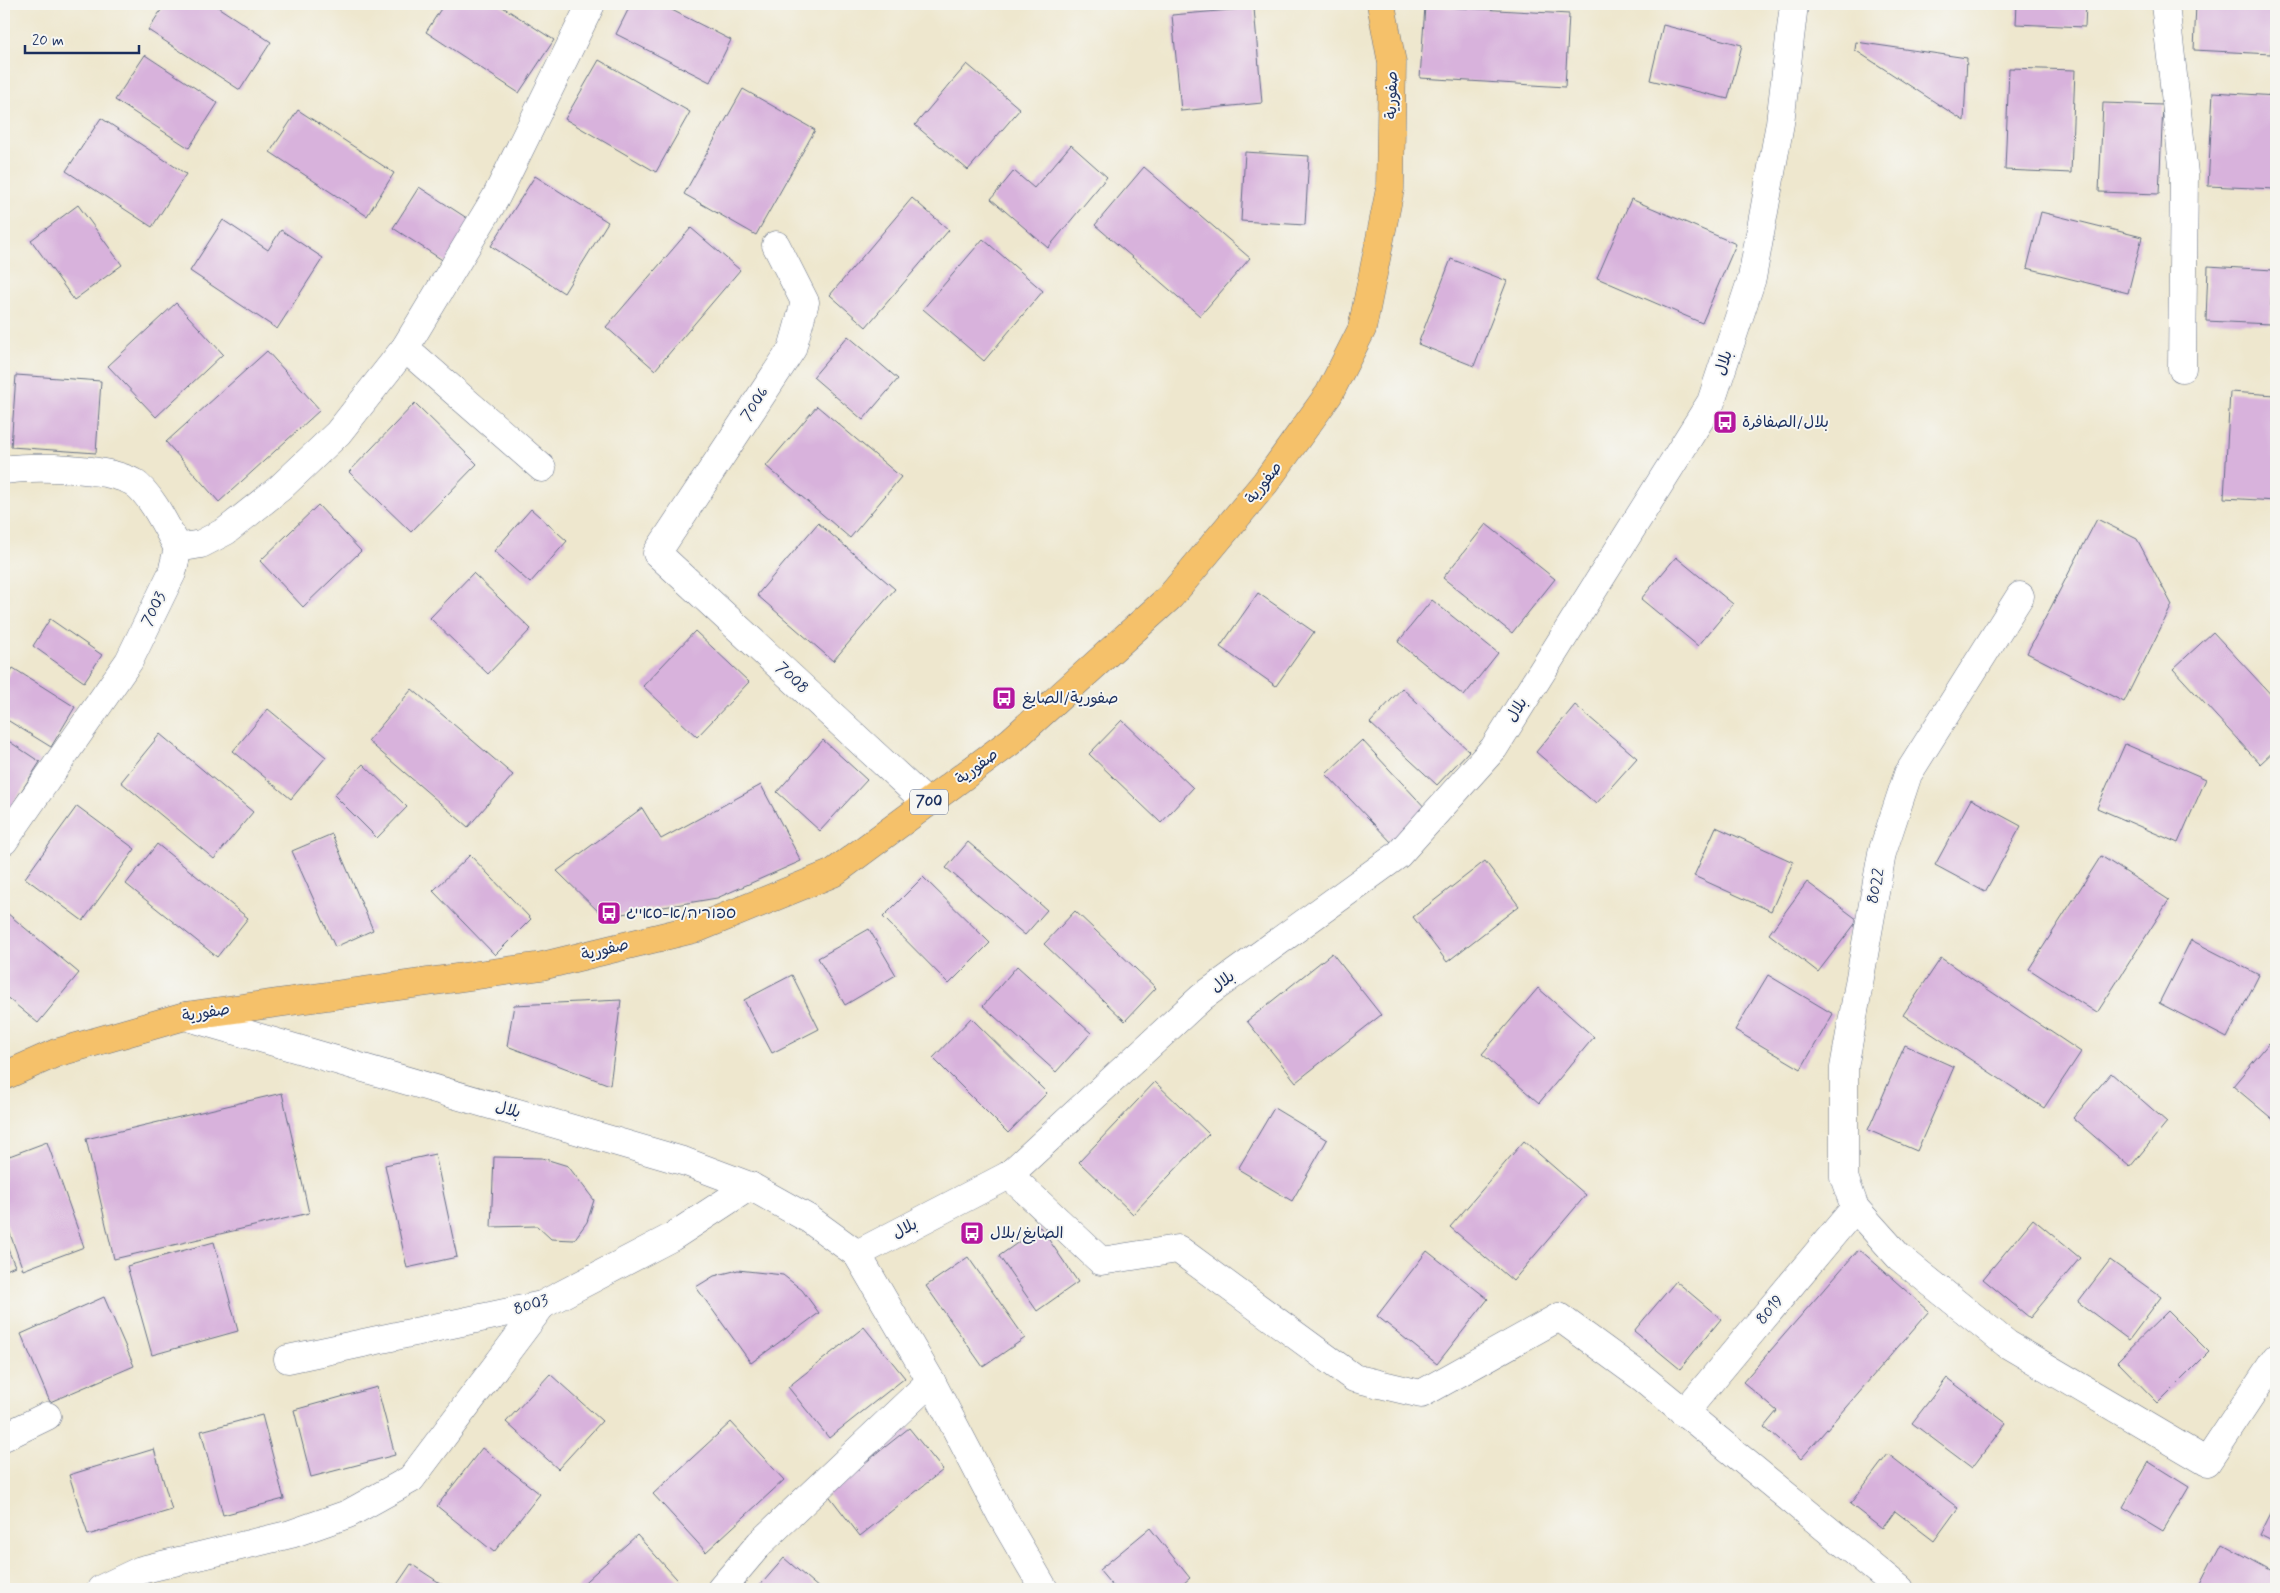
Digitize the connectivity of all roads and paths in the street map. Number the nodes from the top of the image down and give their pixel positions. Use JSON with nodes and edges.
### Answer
{"nodes":[{"id":1,"x":591,"y":4,"type":"edge"},
{"id":2,"x":1381,"y":4,"type":"edge"},
{"id":3,"x":1794,"y":4,"type":"edge"},
{"id":4,"x":2165,"y":4,"type":"edge"},
{"id":5,"x":776,"y":245,"type":"dead end"},
{"id":6,"x":405,"y":348,"type":"junction"},
{"id":7,"x":2182,"y":368,"type":"dead end"},
{"id":8,"x":542,"y":468,"type":"dead end"},
{"id":9,"x":4,"y":470,"type":"edge"},
{"id":10,"x":178,"y":548,"type":"junction"},
{"id":11,"x":657,"y":553,"type":"joint"},
{"id":12,"x":2020,"y":596,"type":"dead end"},
{"id":13,"x":927,"y":804,"type":"junction"},
{"id":14,"x":4,"y":841,"type":"edge"},
{"id":15,"x":185,"y":1016,"type":"junction"},
{"id":16,"x":4,"y":1076,"type":"edge"},
{"id":17,"x":1009,"y":1176,"type":"junction"},
{"id":18,"x":750,"y":1186,"type":"junction"},
{"id":19,"x":1855,"y":1208,"type":"junction"},
{"id":20,"x":857,"y":1254,"type":"junction"},
{"id":21,"x":542,"y":1305,"type":"junction"},
{"id":22,"x":2276,"y":1358,"type":"edge"},
{"id":23,"x":288,"y":1359,"type":"dead end"},
{"id":24,"x":931,"y":1381,"type":"junction"},
{"id":25,"x":1684,"y":1413,"type":"junction"},
{"id":26,"x":46,"y":1416,"type":"dead end"},
{"id":27,"x":4,"y":1437,"type":"edge"},
{"id":28,"x":100,"y":1589,"type":"edge"},
{"id":29,"x":721,"y":1589,"type":"edge"},
{"id":30,"x":1044,"y":1589,"type":"edge"},
{"id":31,"x":1900,"y":1589,"type":"edge"}],
"edges":[{"from":1,"to":6,"type":"street"},
{"from":2,"to":13,"type":"main road","name":"صفورية","number":"700"},
{"from":3,"to":17,"type":"street","name":"بلال"},
{"from":4,"to":7,"type":"street"},
{"from":5,"to":11,"type":"street","name":"7006"},
{"from":6,"to":8,"type":"street"},
{"from":6,"to":10,"type":"street"},
{"from":9,"to":10,"type":"street"},
{"from":10,"to":14,"type":"street","name":"7003"},
{"from":11,"to":13,"type":"street","name":"7008"},
{"from":12,"to":19,"type":"street","name":"8022"},
{"from":13,"to":15,"type":"main road","name":"صفورية","number":"700"},
{"from":15,"to":16,"type":"main road","name":"صفورية","number":"700"},
{"from":15,"to":18,"type":"street","name":"بلال"},
{"from":17,"to":20,"type":"street","name":"بلال"},
{"from":17,"to":25,"type":"street"},
{"from":18,"to":20,"type":"street","name":"بلال"},
{"from":18,"to":21,"type":"street","name":"8003"},
{"from":19,"to":22,"type":"street"},
{"from":19,"to":25,"type":"street","name":"8019"},
{"from":20,"to":24,"type":"street"},
{"from":21,"to":23,"type":"street","name":"8003"},
{"from":21,"to":28,"type":"street"},
{"from":24,"to":29,"type":"street"},
{"from":24,"to":30,"type":"street"},
{"from":25,"to":31,"type":"street"},
{"from":26,"to":27,"type":"street"}]}
